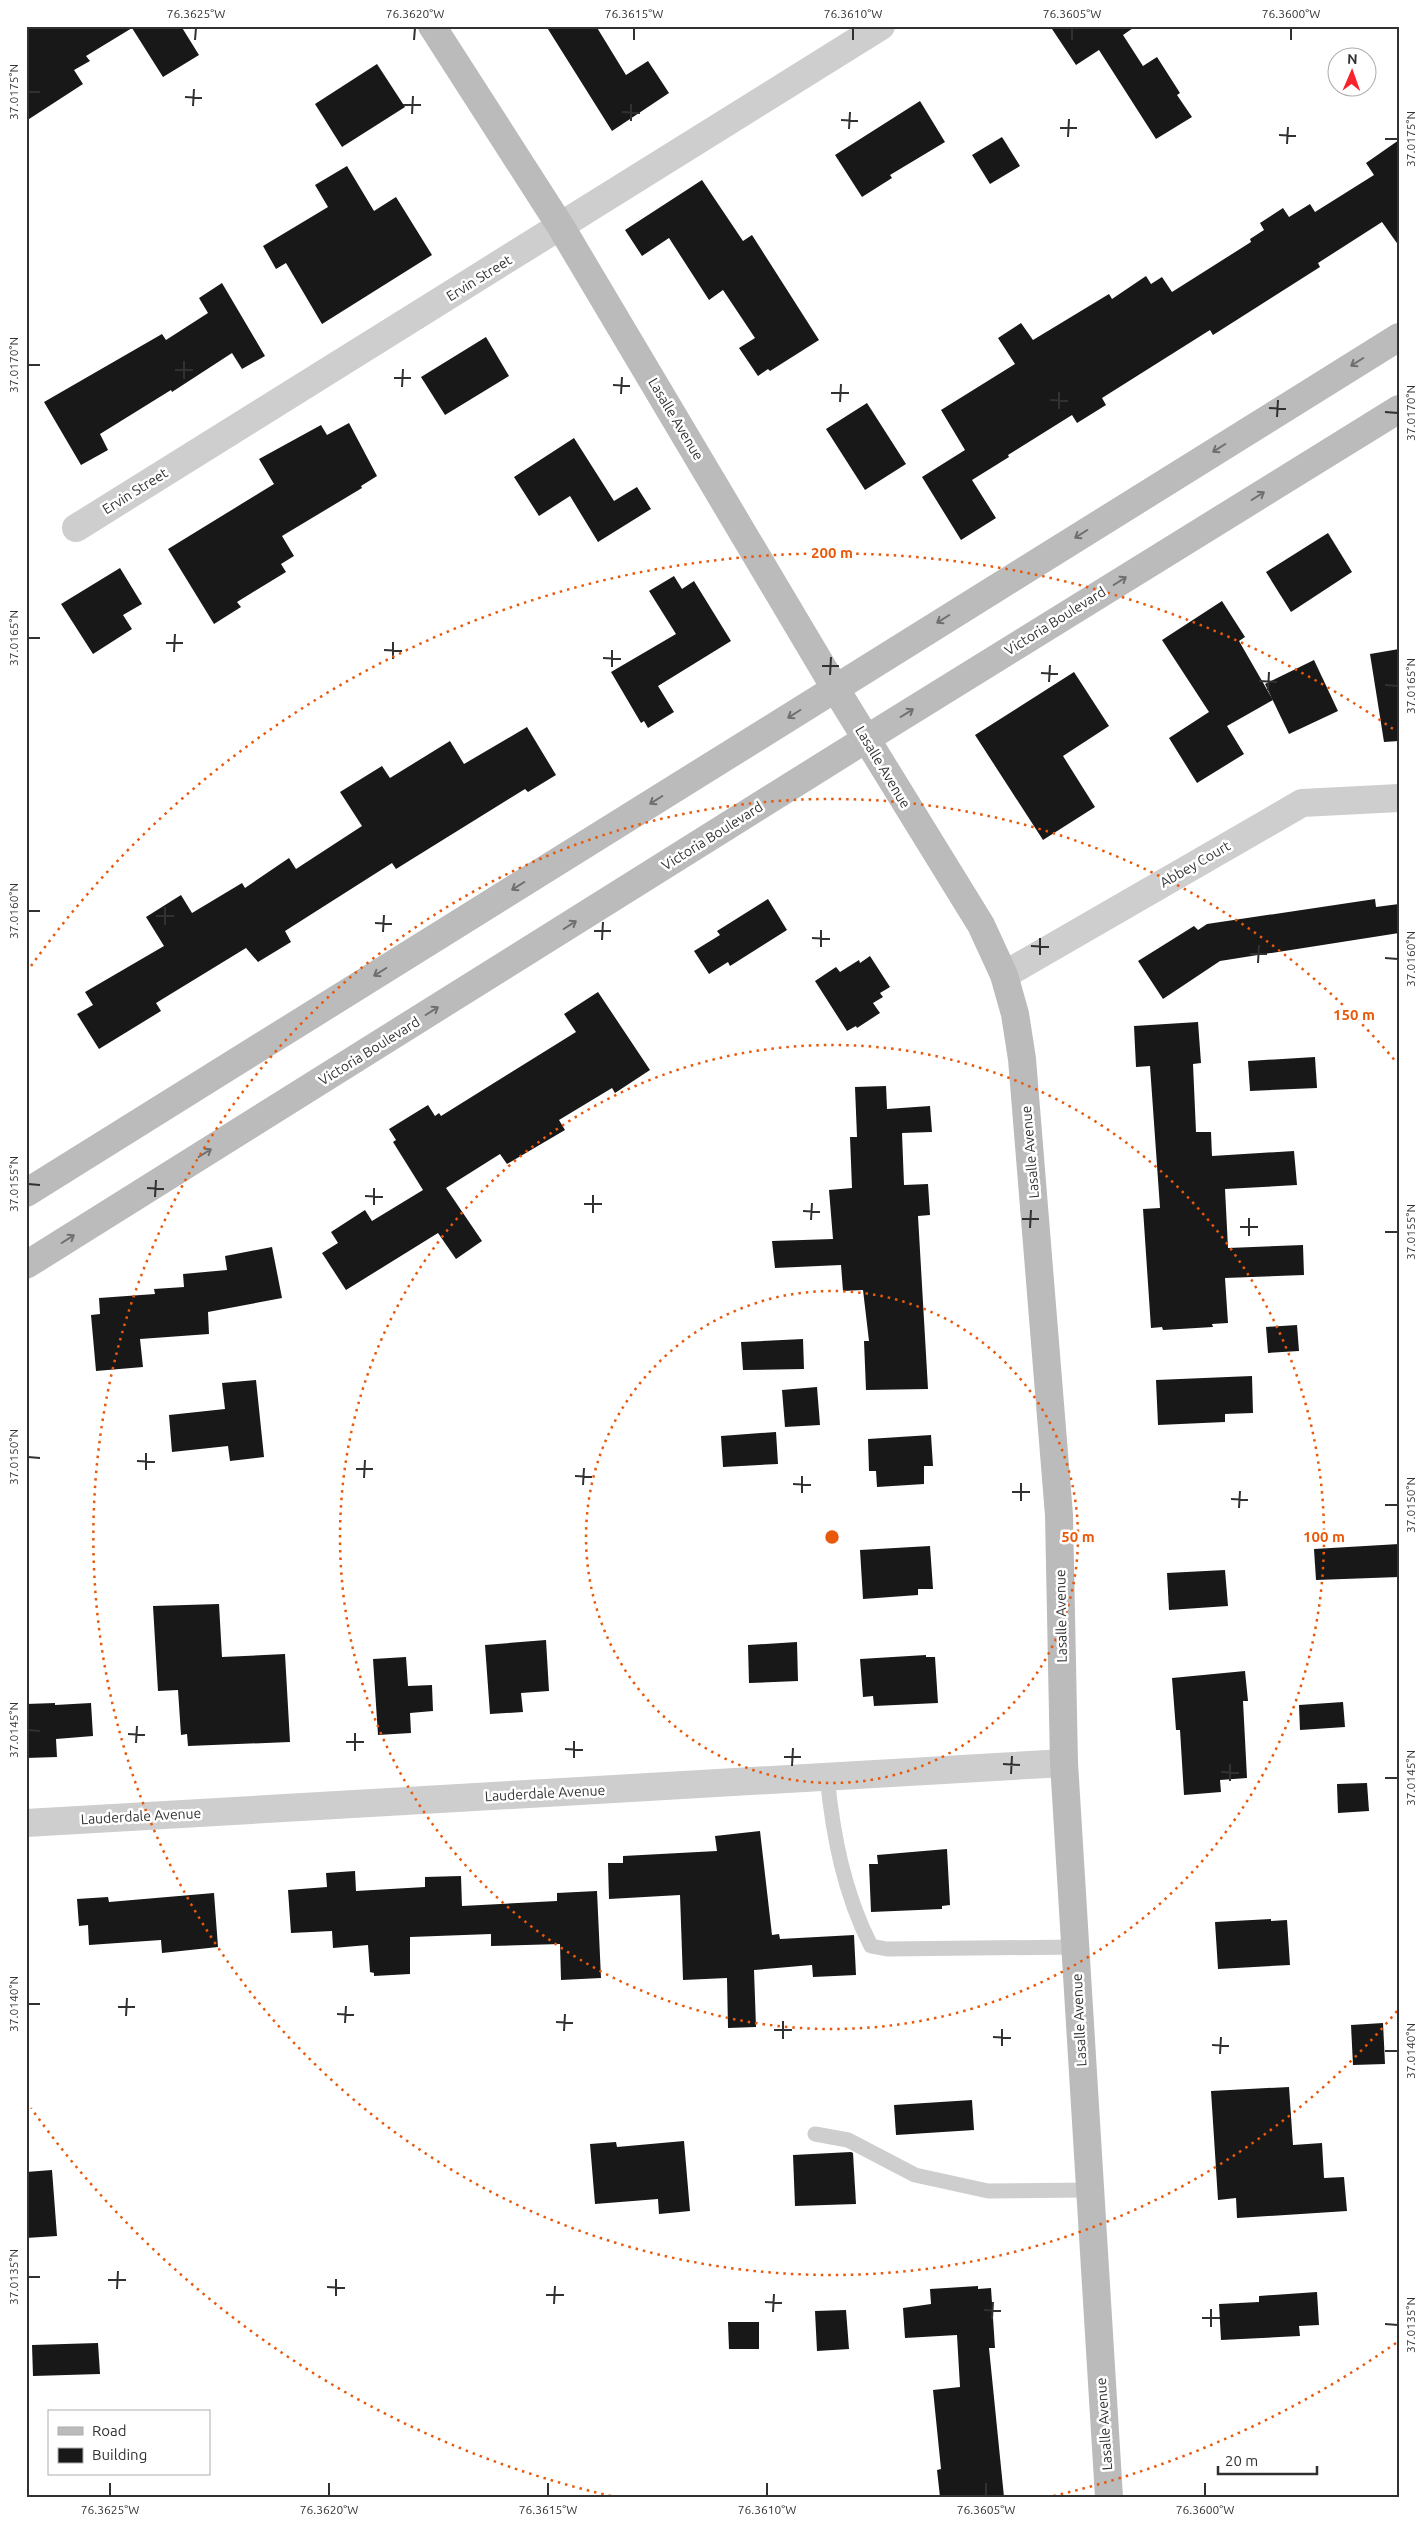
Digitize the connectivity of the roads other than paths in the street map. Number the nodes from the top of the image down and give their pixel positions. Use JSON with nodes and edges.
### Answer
{"nodes":[{"id":1,"x":432,"y":26,"type":"edge"},
{"id":2,"x":881,"y":26,"type":"edge"},
{"id":3,"x":561,"y":227,"type":"junction"},
{"id":4,"x":1399,"y":337,"type":"edge"},
{"id":5,"x":1399,"y":408,"type":"edge"},
{"id":6,"x":76,"y":528,"type":"dead end"},
{"id":7,"x":835,"y":688,"type":"junction"},
{"id":8,"x":866,"y":739,"type":"junction"},
{"id":9,"x":1399,"y":798,"type":"edge"},
{"id":10,"x":1004,"y":975,"type":"junction"},
{"id":11,"x":26,"y":1193,"type":"edge"},
{"id":12,"x":26,"y":1265,"type":"edge"},
{"id":13,"x":1064,"y":1763,"type":"junction"},
{"id":14,"x":827,"y":1776,"type":"junction"},
{"id":15,"x":26,"y":1823,"type":"edge"},
{"id":16,"x":1075,"y":1947,"type":"junction"},
{"id":17,"x":815,"y":2134,"type":"dead end"},
{"id":18,"x":1089,"y":2190,"type":"junction"},
{"id":19,"x":1109,"y":2497,"type":"edge"}],
"edges":[{"from":1,"to":3,"type":"main road","name":"Lasalle Avenue"},
{"from":2,"to":3,"type":"street","name":"Ervin Street"},
{"from":3,"to":6,"type":"street","name":"Ervin Street"},
{"from":3,"to":7,"type":"main road","name":"Lasalle Avenue"},
{"from":4,"to":7,"type":"main road","one_way":true},
{"from":8,"to":5,"type":"main road","name":"Victoria Boulevard","one_way":true},
{"from":7,"to":8,"type":"main road","name":"Lasalle Avenue"},
{"from":7,"to":11,"type":"main road","one_way":true},
{"from":8,"to":10,"type":"main road","name":"Lasalle Avenue"},
{"from":12,"to":8,"type":"main road","name":"Victoria Boulevard","one_way":true},
{"from":9,"to":10,"type":"street","name":"Abbey Court"},
{"from":10,"to":13,"type":"main road","name":"Lasalle Avenue"},
{"from":13,"to":14,"type":"street","name":"Lauderdale Avenue"},
{"from":13,"to":16,"type":"main road","name":"Lasalle Avenue"},
{"from":14,"to":15,"type":"street","name":"Lauderdale Avenue"},
{"from":14,"to":16,"type":"lane"},
{"from":16,"to":18,"type":"main road","name":"Lasalle Avenue"},
{"from":17,"to":18,"type":"lane"},
{"from":18,"to":19,"type":"main road","name":"Lasalle Avenue"}]}
